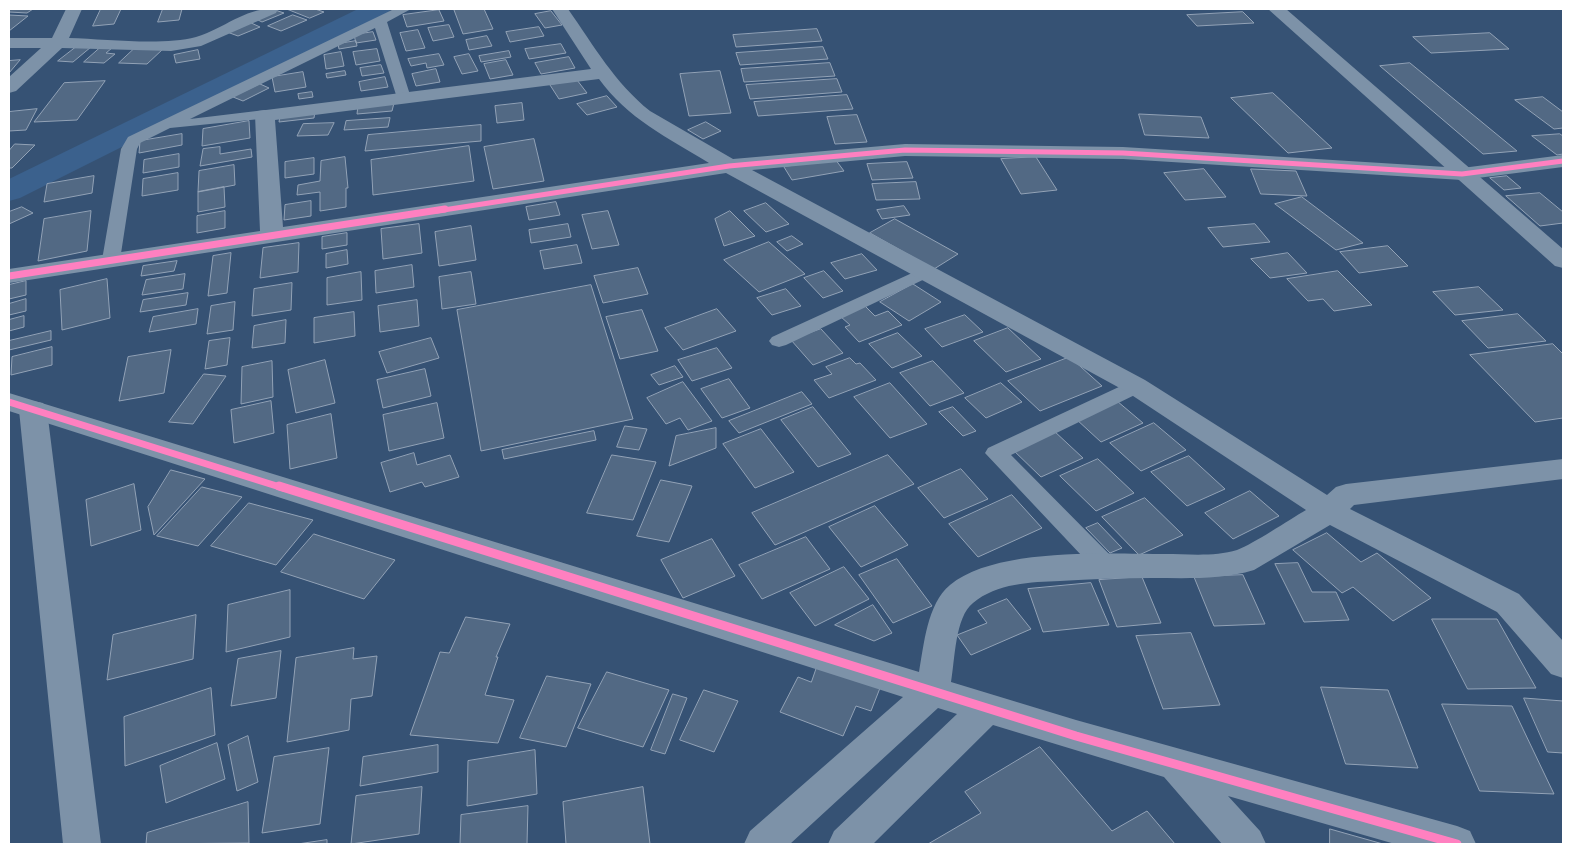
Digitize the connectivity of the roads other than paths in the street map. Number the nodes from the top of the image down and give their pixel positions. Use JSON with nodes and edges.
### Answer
{"nodes":[{"id":1,"x":74,"y":9,"type":"edge"},
{"id":2,"x":270,"y":9,"type":"edge"},
{"id":3,"x":404,"y":9,"type":"edge"},
{"id":4,"x":560,"y":9,"type":"edge"},
{"id":5,"x":1276,"y":9,"type":"edge"},
{"id":6,"x":380,"y":21,"type":"junction"},
{"id":7,"x":9,"y":43,"type":"edge"},
{"id":8,"x":58,"y":43,"type":"junction"},
{"id":9,"x":605,"y":74,"type":"junction"},
{"id":10,"x":9,"y":87,"type":"edge"},
{"id":11,"x":404,"y":98,"type":"junction"},
{"id":12,"x":265,"y":115,"type":"junction"},
{"id":13,"x":160,"y":127,"type":"junction"},
{"id":14,"x":1563,"y":162,"type":"edge"},
{"id":15,"x":729,"y":166,"type":"junction"},
{"id":16,"x":1462,"y":174,"type":"junction"},
{"id":17,"x":272,"y":236,"type":"junction"},
{"id":18,"x":110,"y":260,"type":"junction"},
{"id":19,"x":1563,"y":261,"type":"edge"},
{"id":20,"x":923,"y":273,"type":"junction"},
{"id":21,"x":9,"y":276,"type":"edge"},
{"id":22,"x":779,"y":341,"type":"dead end"},
{"id":23,"x":1136,"y":386,"type":"junction"},
{"id":24,"x":21,"y":406,"type":"edge"},
{"id":25,"x":1563,"y":469,"type":"edge"},
{"id":26,"x":1329,"y":511,"type":"junction"},
{"id":27,"x":1106,"y":566,"type":"junction"},
{"id":28,"x":1563,"y":664,"type":"edge"},
{"id":29,"x":932,"y":691,"type":"junction"},
{"id":30,"x":988,"y":708,"type":"junction"},
{"id":31,"x":1174,"y":764,"type":"junction"},
{"id":32,"x":82,"y":844,"type":"edge"},
{"id":33,"x":764,"y":844,"type":"edge"},
{"id":34,"x":847,"y":844,"type":"edge"},
{"id":35,"x":1246,"y":844,"type":"edge"},
{"id":36,"x":1457,"y":844,"type":"edge"}],
"edges":[{"from":1,"to":8,"type":"street"},
{"from":2,"to":8,"type":"street"},
{"from":3,"to":6,"type":"lane"},
{"from":4,"to":9,"type":"street"},
{"from":5,"to":16,"type":"street"},
{"from":6,"to":11,"type":"lane"},
{"from":6,"to":13,"type":"lane"},
{"from":7,"to":8,"type":"street"},
{"from":8,"to":10,"type":"street"},
{"from":9,"to":11,"type":"street"},
{"from":9,"to":15,"type":"street"},
{"from":11,"to":12,"type":"street"},
{"from":12,"to":13,"type":"lane"},
{"from":12,"to":17,"type":"street"},
{"from":13,"to":18,"type":"lane"},
{"from":14,"to":16,"type":"street"},
{"from":15,"to":16,"type":"street"},
{"from":15,"to":17,"type":"street"},
{"from":15,"to":20,"type":"street"},
{"from":16,"to":19,"type":"street"},
{"from":17,"to":18,"type":"street"},
{"from":18,"to":21,"type":"street"},
{"from":20,"to":22,"type":"lane"},
{"from":20,"to":23,"type":"street"},
{"from":23,"to":26,"type":"street"},
{"from":23,"to":27,"type":"lane"},
{"from":24,"to":29,"type":"street"},
{"from":24,"to":32,"type":"street"},
{"from":25,"to":26,"type":"street"},
{"from":26,"to":27,"type":"street"},
{"from":26,"to":28,"type":"street"},
{"from":27,"to":29,"type":"street"},
{"from":29,"to":30,"type":"street"},
{"from":29,"to":33,"type":"street"},
{"from":30,"to":31,"type":"street"},
{"from":30,"to":34,"type":"street"},
{"from":31,"to":35,"type":"street"},
{"from":31,"to":36,"type":"street"}]}
